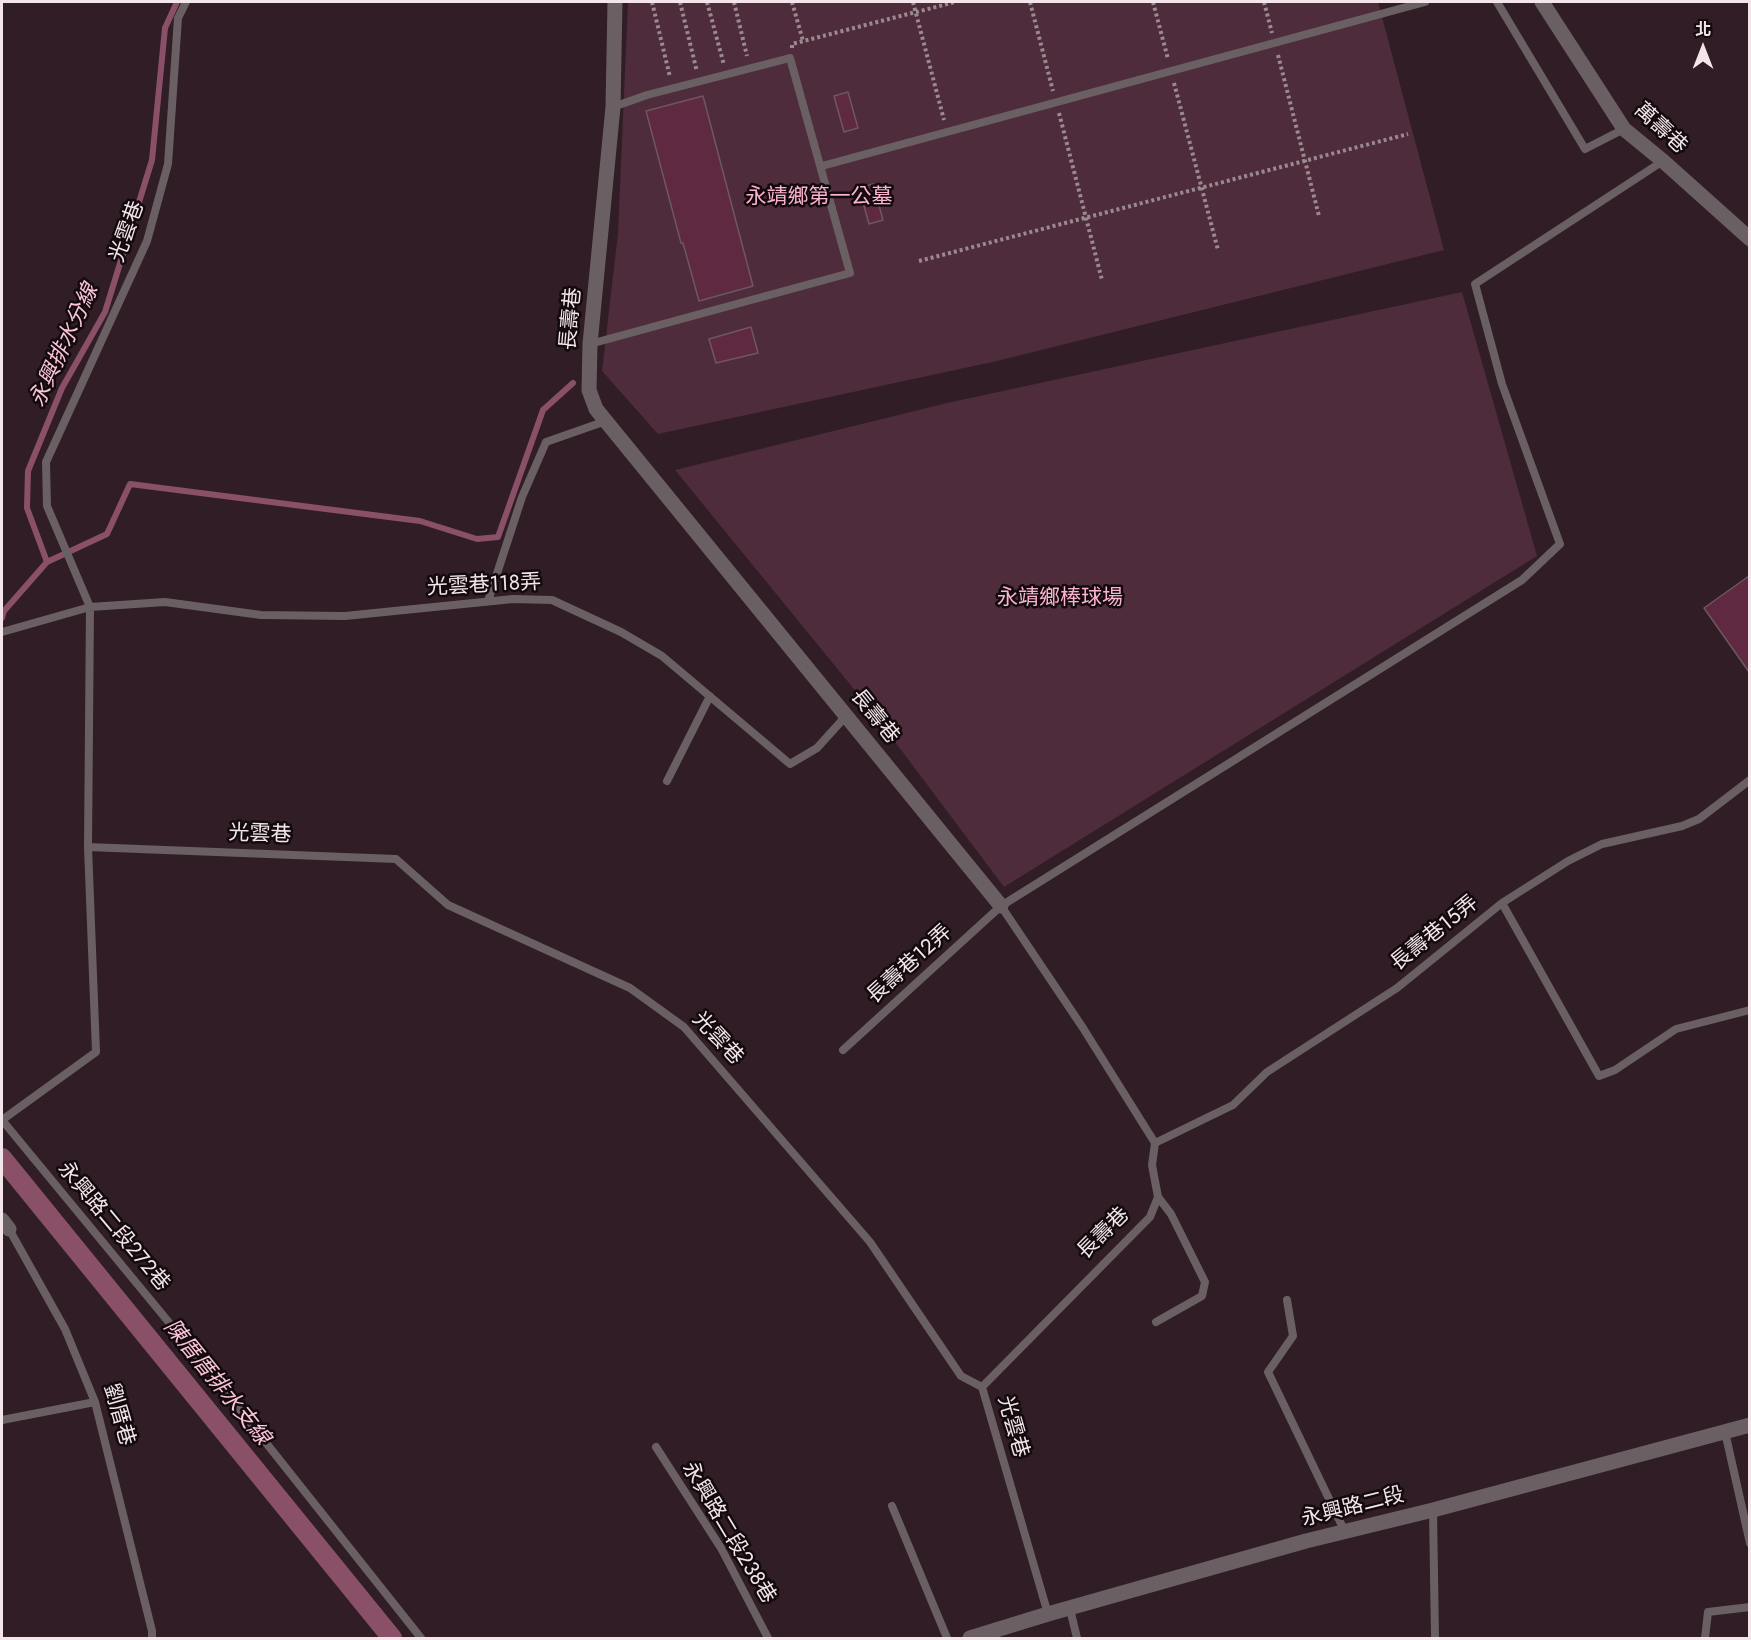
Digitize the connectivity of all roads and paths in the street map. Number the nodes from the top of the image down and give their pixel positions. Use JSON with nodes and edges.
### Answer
{"nodes":[{"id":1,"x":186,"y":2,"type":"edge"},
{"id":2,"x":615,"y":2,"type":"edge"},
{"id":3,"x":652,"y":2,"type":"edge"},
{"id":4,"x":680,"y":2,"type":"edge"},
{"id":5,"x":707,"y":2,"type":"edge"},
{"id":6,"x":734,"y":2,"type":"edge"},
{"id":7,"x":792,"y":2,"type":"edge"},
{"id":8,"x":913,"y":2,"type":"edge"},
{"id":9,"x":955,"y":2,"type":"edge"},
{"id":10,"x":1030,"y":2,"type":"edge"},
{"id":11,"x":1153,"y":2,"type":"edge"},
{"id":12,"x":1264,"y":2,"type":"edge"},
{"id":13,"x":1425,"y":2,"type":"edge"},
{"id":14,"x":1497,"y":2,"type":"edge"},
{"id":15,"x":1542,"y":2,"type":"edge"},
{"id":16,"x":802,"y":41,"type":"junction"},
{"id":17,"x":1275,"y":43,"type":"junction"},
{"id":18,"x":790,"y":58,"type":"junction"},
{"id":19,"x":750,"y":68,"type":"junction"},
{"id":20,"x":1171,"y":72,"type":"junction"},
{"id":21,"x":726,"y":74,"type":"junction"},
{"id":22,"x":700,"y":81,"type":"junction"},
{"id":23,"x":673,"y":88,"type":"junction"},
{"id":24,"x":1056,"y":103,"type":"junction"},
{"id":25,"x":613,"y":107,"type":"junction"},
{"id":26,"x":1623,"y":129,"type":"junction"},
{"id":27,"x":948,"y":132,"type":"junction"},
{"id":28,"x":1407,"y":134,"type":"dead end"},
{"id":29,"x":1305,"y":160,"type":"junction"},
{"id":30,"x":1663,"y":161,"type":"junction"},
{"id":31,"x":822,"y":166,"type":"junction"},
{"id":32,"x":1319,"y":216,"type":"dead end"},
{"id":33,"x":1086,"y":218,"type":"junction"},
{"id":34,"x":1749,"y":239,"type":"edge"},
{"id":35,"x":1218,"y":250,"type":"dead end"},
{"id":36,"x":920,"y":261,"type":"dead end"},
{"id":37,"x":1102,"y":280,"type":"dead end"},
{"id":38,"x":590,"y":344,"type":"junction"},
{"id":39,"x":606,"y":421,"type":"junction"},
{"id":40,"x":488,"y":601,"type":"junction"},
{"id":41,"x":90,"y":606,"type":"junction"},
{"id":42,"x":2,"y":632,"type":"edge"},
{"id":43,"x":710,"y":696,"type":"junction"},
{"id":44,"x":846,"y":716,"type":"junction"},
{"id":45,"x":1749,"y":780,"type":"edge"},
{"id":46,"x":667,"y":781,"type":"dead end"},
{"id":47,"x":88,"y":847,"type":"junction"},
{"id":48,"x":1502,"y":903,"type":"junction"},
{"id":49,"x":1001,"y":906,"type":"junction"},
{"id":50,"x":1749,"y":1010,"type":"edge"},
{"id":51,"x":843,"y":1050,"type":"dead end"},
{"id":52,"x":2,"y":1120,"type":"edge"},
{"id":53,"x":1155,"y":1143,"type":"junction"},
{"id":54,"x":1158,"y":1197,"type":"junction"},
{"id":55,"x":5,"y":1224,"type":"edge"},
{"id":56,"x":1287,"y":1300,"type":"dead end"},
{"id":57,"x":1156,"y":1322,"type":"dead end"},
{"id":58,"x":982,"y":1387,"type":"junction"},
{"id":59,"x":95,"y":1402,"type":"junction"},
{"id":60,"x":2,"y":1420,"type":"edge"},
{"id":61,"x":1749,"y":1425,"type":"edge"},
{"id":62,"x":1725,"y":1432,"type":"junction"},
{"id":63,"x":656,"y":1447,"type":"dead end"},
{"id":64,"x":892,"y":1506,"type":"dead end"},
{"id":65,"x":1433,"y":1510,"type":"junction"},
{"id":66,"x":1345,"y":1532,"type":"junction"},
{"id":67,"x":1749,"y":1543,"type":"edge"},
{"id":68,"x":1749,"y":1606,"type":"edge"},
{"id":69,"x":1070,"y":1609,"type":"junction"},
{"id":70,"x":1048,"y":1614,"type":"junction"},
{"id":71,"x":152,"y":1638,"type":"edge"},
{"id":72,"x":421,"y":1638,"type":"edge"},
{"id":73,"x":768,"y":1638,"type":"edge"},
{"id":74,"x":947,"y":1638,"type":"edge"},
{"id":75,"x":970,"y":1638,"type":"edge"},
{"id":76,"x":1077,"y":1638,"type":"edge"},
{"id":77,"x":1435,"y":1638,"type":"edge"},
{"id":78,"x":1705,"y":1638,"type":"edge"}],
"edges":[{"from":1,"to":41,"type":"lane","name":"光雲巷"},
{"from":2,"to":25,"type":"street","name":"長壽巷"},
{"from":3,"to":23,"type":"path"},
{"from":4,"to":22,"type":"path"},
{"from":5,"to":21,"type":"path"},
{"from":6,"to":19,"type":"path"},
{"from":7,"to":16,"type":"path"},
{"from":8,"to":27,"type":"path"},
{"from":9,"to":16,"type":"path"},
{"from":10,"to":24,"type":"path"},
{"from":11,"to":20,"type":"path"},
{"from":12,"to":17,"type":"path"},
{"from":13,"to":17,"type":"lane"},
{"from":14,"to":26,"type":"lane"},
{"from":15,"to":26,"type":"street","name":"萬壽巷"},
{"from":16,"to":18,"type":"path"},
{"from":17,"to":20,"type":"lane"},
{"from":17,"to":29,"type":"path"},
{"from":18,"to":19,"type":"lane"},
{"from":18,"to":31,"type":"lane"},
{"from":19,"to":21,"type":"lane"},
{"from":20,"to":24,"type":"lane"},
{"from":20,"to":35,"type":"path"},
{"from":21,"to":22,"type":"lane"},
{"from":22,"to":23,"type":"lane"},
{"from":23,"to":25,"type":"lane"},
{"from":24,"to":27,"type":"lane"},
{"from":24,"to":33,"type":"path"},
{"from":25,"to":38,"type":"street","name":"長壽巷"},
{"from":26,"to":30,"type":"street","name":"萬壽巷"},
{"from":27,"to":31,"type":"lane"},
{"from":28,"to":29,"type":"path"},
{"from":29,"to":32,"type":"path"},
{"from":29,"to":33,"type":"path"},
{"from":30,"to":34,"type":"street","name":"萬壽巷"},
{"from":30,"to":49,"type":"lane","name":"長壽巷12弄"},
{"from":31,"to":38,"type":"lane"},
{"from":33,"to":36,"type":"path"},
{"from":33,"to":37,"type":"path"},
{"from":38,"to":39,"type":"street","name":"長壽巷"},
{"from":39,"to":40,"type":"lane"},
{"from":39,"to":44,"type":"street","name":"長壽巷"},
{"from":40,"to":41,"type":"lane","name":"光雲巷118弄"},
{"from":40,"to":43,"type":"lane","name":"光雲巷118弄"},
{"from":41,"to":42,"type":"lane","name":"光雲巷118弄"},
{"from":41,"to":47,"type":"lane","name":"光雲巷"},
{"from":43,"to":44,"type":"lane","name":"光雲巷118弄"},
{"from":43,"to":46,"type":"lane"},
{"from":44,"to":49,"type":"street","name":"長壽巷"},
{"from":45,"to":48,"type":"lane","name":"長壽巷15弄"},
{"from":47,"to":52,"type":"lane","name":"光雲巷"},
{"from":47,"to":58,"type":"lane","name":"光雲巷"},
{"from":48,"to":50,"type":"lane"},
{"from":48,"to":53,"type":"lane","name":"長壽巷15弄"},
{"from":49,"to":51,"type":"lane","name":"長壽巷12弄"},
{"from":49,"to":53,"type":"lane","name":"長壽巷"},
{"from":52,"to":72,"type":"lane","name":"永興路二段272巷"},
{"from":53,"to":54,"type":"lane"},
{"from":54,"to":57,"type":"lane"},
{"from":54,"to":58,"type":"lane","name":"長壽巷"},
{"from":55,"to":59,"type":"lane","name":"劉厝巷"},
{"from":56,"to":66,"type":"lane"},
{"from":58,"to":70,"type":"lane","name":"光雲巷"},
{"from":59,"to":60,"type":"lane"},
{"from":59,"to":71,"type":"lane","name":"劉厝巷"},
{"from":61,"to":62,"type":"street","name":"永興路二段"},
{"from":62,"to":65,"type":"street","name":"永興路二段"},
{"from":62,"to":67,"type":"lane"},
{"from":63,"to":73,"type":"lane","name":"永興路二段238巷"},
{"from":64,"to":74,"type":"lane"},
{"from":65,"to":66,"type":"street","name":"永興路二段"},
{"from":65,"to":77,"type":"lane"},
{"from":66,"to":69,"type":"street","name":"永興路二段"},
{"from":68,"to":78,"type":"lane"},
{"from":69,"to":70,"type":"street","name":"永興路二段"},
{"from":69,"to":76,"type":"lane"},
{"from":70,"to":75,"type":"street","name":"永興路二段"}]}
